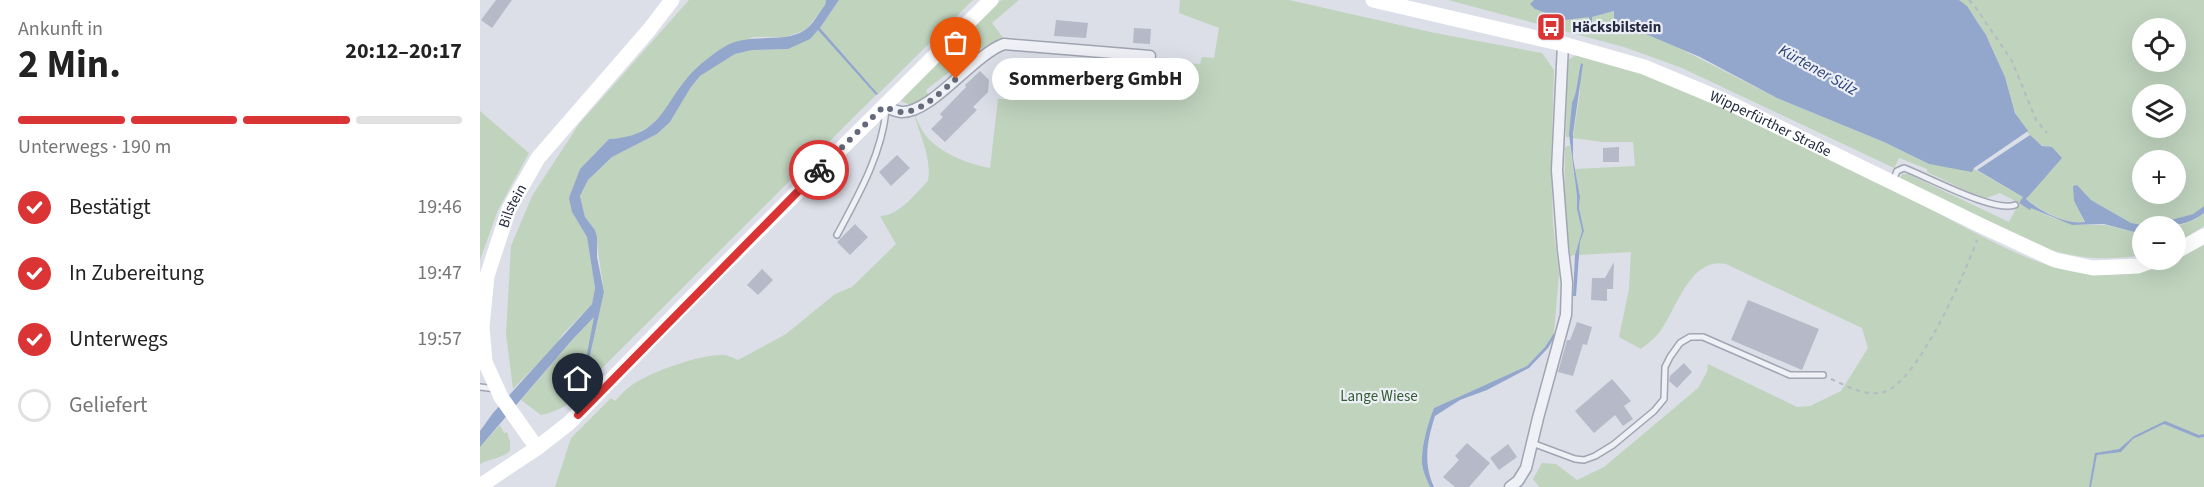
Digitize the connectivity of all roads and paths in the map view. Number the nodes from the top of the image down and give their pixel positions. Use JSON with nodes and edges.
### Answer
{"nodes":[{"id":1,"x":672,"y":0,"type":"edge"},
{"id":2,"x":991,"y":0,"type":"edge"},
{"id":3,"x":1373,"y":0,"type":"edge"},
{"id":4,"x":1969,"y":0,"type":"edge"},
{"id":5,"x":1563,"y":44,"type":"junction"},
{"id":6,"x":1150,"y":56,"type":"dead end"},
{"id":7,"x":885,"y":107,"type":"junction"},
{"id":8,"x":2047,"y":133,"type":"dead end"},
{"id":9,"x":1893,"y":182,"type":"junction"},
{"id":10,"x":2014,"y":205,"type":"dead end"},
{"id":11,"x":1982,"y":226,"type":"junction"},
{"id":12,"x":837,"y":235,"type":"dead end"},
{"id":13,"x":2204,"y":236,"type":"edge"},
{"id":14,"x":2186,"y":246,"type":"edge"},
{"id":15,"x":2132,"y":266,"type":"edge"},
{"id":16,"x":1823,"y":375,"type":"joint"},
{"id":17,"x":480,"y":387,"type":"edge"},
{"id":18,"x":499,"y":393,"type":"junction"},
{"id":19,"x":1532,"y":443,"type":"junction"},
{"id":20,"x":537,"y":448,"type":"junction"},
{"id":21,"x":480,"y":486,"type":"edge"},
{"id":22,"x":1510,"y":487,"type":"edge"}],
"edges":[{"from":1,"to":18,"type":"main road","name":"Bilstein"},
{"from":2,"to":7,"type":"main road"},
{"from":3,"to":5,"type":"main road","name":"Wipperfürther Straße"},
{"from":4,"to":8,"type":"path"},
{"from":5,"to":9,"type":"main road","name":"Wipperfürther Straße"},
{"from":5,"to":19,"type":"street"},
{"from":6,"to":7,"type":"street"},
{"from":7,"to":12,"type":"lane"},
{"from":7,"to":20,"type":"main road"},
{"from":9,"to":10,"type":"lane"},
{"from":9,"to":11,"type":"main road","name":"Wipperfürther Straße"},
{"from":11,"to":15,"type":"main road","name":"Wipperfürther Straße"},
{"from":11,"to":16,"type":"path"},
{"from":13,"to":14,"type":"main road"},
{"from":16,"to":19,"type":"lane"},
{"from":17,"to":18,"type":"lane"},
{"from":18,"to":20,"type":"main road","name":"Bilstein"},
{"from":19,"to":22,"type":"street"},
{"from":20,"to":21,"type":"main road"}]}
